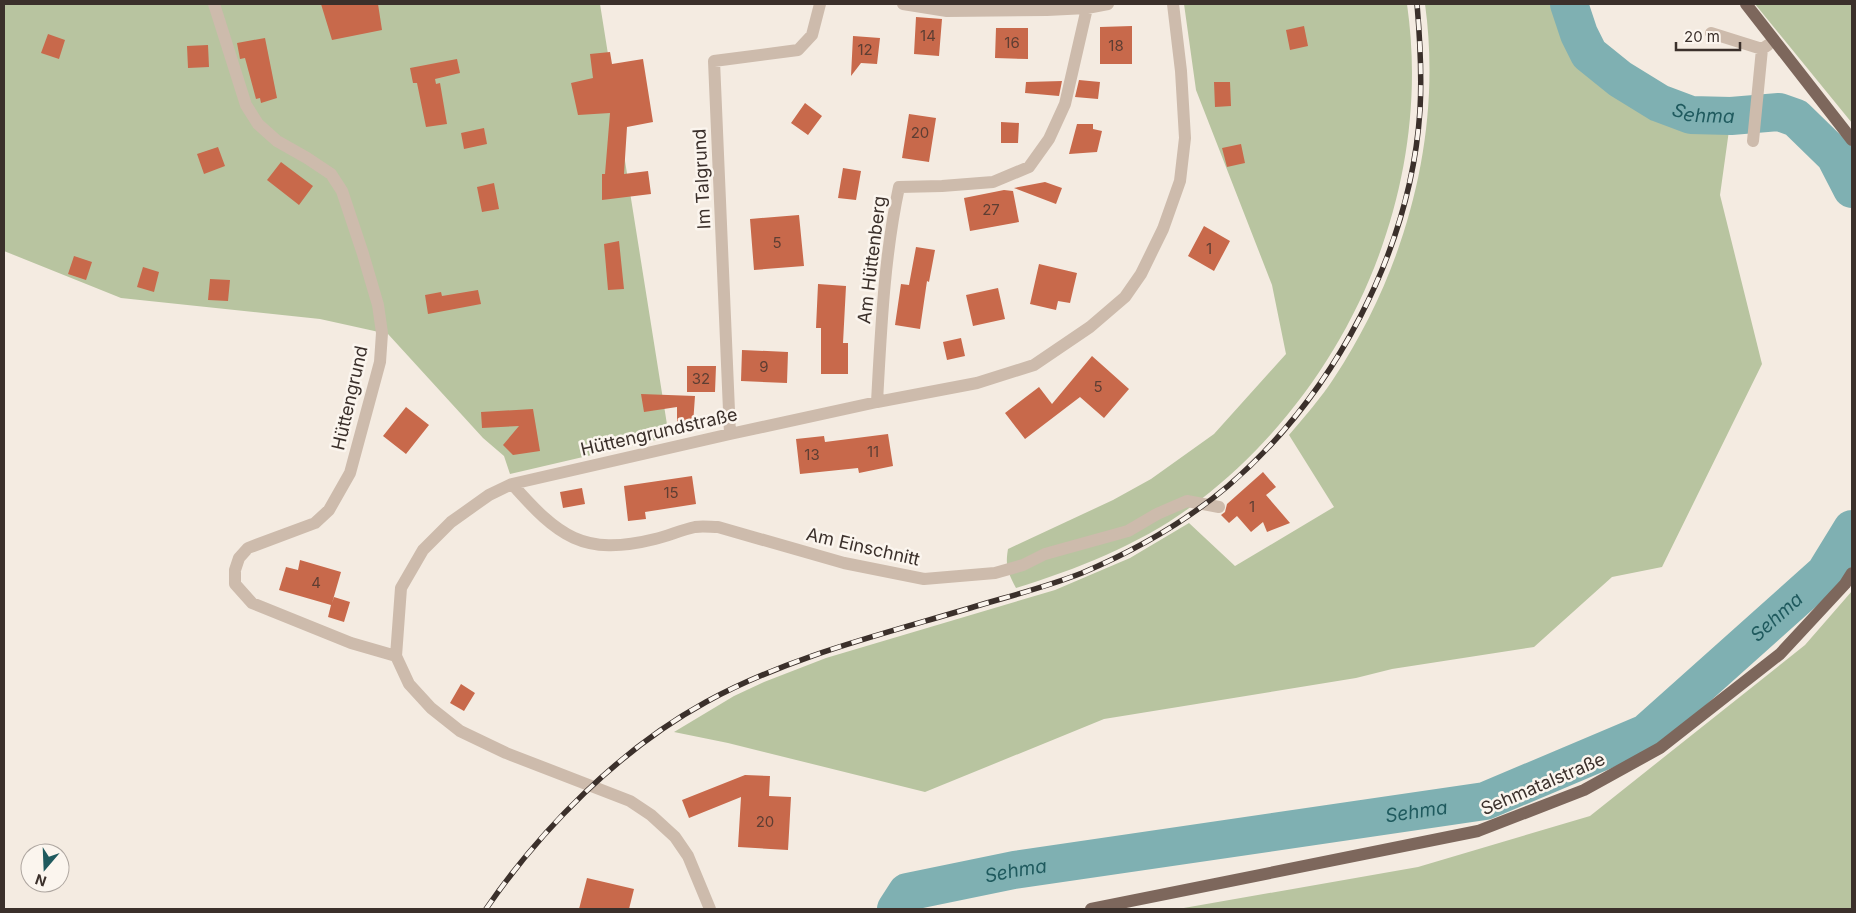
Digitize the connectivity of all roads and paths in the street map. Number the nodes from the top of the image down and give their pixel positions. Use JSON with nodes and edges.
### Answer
{"nodes":[{"id":1,"x":214,"y":4,"type":"edge"},
{"id":2,"x":820,"y":4,"type":"edge"},
{"id":3,"x":903,"y":4,"type":"edge"},
{"id":4,"x":1108,"y":4,"type":"edge"},
{"id":5,"x":1174,"y":4,"type":"edge"},
{"id":6,"x":1746,"y":4,"type":"edge"},
{"id":7,"x":989,"y":7,"type":"edge"},
{"id":8,"x":1087,"y":8,"type":"junction"},
{"id":9,"x":1711,"y":33,"type":"dead end"},
{"id":10,"x":1774,"y":41,"type":"junction"},
{"id":11,"x":1762,"y":49,"type":"junction"},
{"id":12,"x":1852,"y":140,"type":"edge"},
{"id":13,"x":1753,"y":141,"type":"dead end"},
{"id":14,"x":877,"y":402,"type":"junction"},
{"id":15,"x":730,"y":434,"type":"junction"},
{"id":16,"x":512,"y":484,"type":"junction"},
{"id":17,"x":1219,"y":507,"type":"dead end"},
{"id":18,"x":1852,"y":573,"type":"edge"},
{"id":19,"x":396,"y":656,"type":"junction"},
{"id":20,"x":710,"y":909,"type":"edge"},
{"id":21,"x":1091,"y":909,"type":"edge"}],
"edges":[{"from":1,"to":19,"type":"street","name":"Hüttengrund"},
{"from":2,"to":15,"type":"street","name":"Im Talgrund"},
{"from":3,"to":7,"type":"street"},
{"from":4,"to":8,"type":"street"},
{"from":5,"to":14,"type":"street","name":"Hüttengrundstraße"},
{"from":6,"to":10,"type":"main road"},
{"from":7,"to":8,"type":"street"},
{"from":8,"to":14,"type":"street","name":"Am Hüttenberg"},
{"from":9,"to":11,"type":"street"},
{"from":10,"to":11,"type":"street"},
{"from":10,"to":12,"type":"main road"},
{"from":11,"to":13,"type":"street"},
{"from":14,"to":15,"type":"street","name":"Hüttengrundstraße"},
{"from":15,"to":16,"type":"street","name":"Hüttengrundstraße"},
{"from":16,"to":17,"type":"street","name":"Am Einschnitt"},
{"from":16,"to":19,"type":"street","name":"Hüttengrundstraße"},
{"from":18,"to":21,"type":"main road","name":"Sehmatalstraße"},
{"from":19,"to":20,"type":"street","name":"Hüttengrundstraße"}]}
